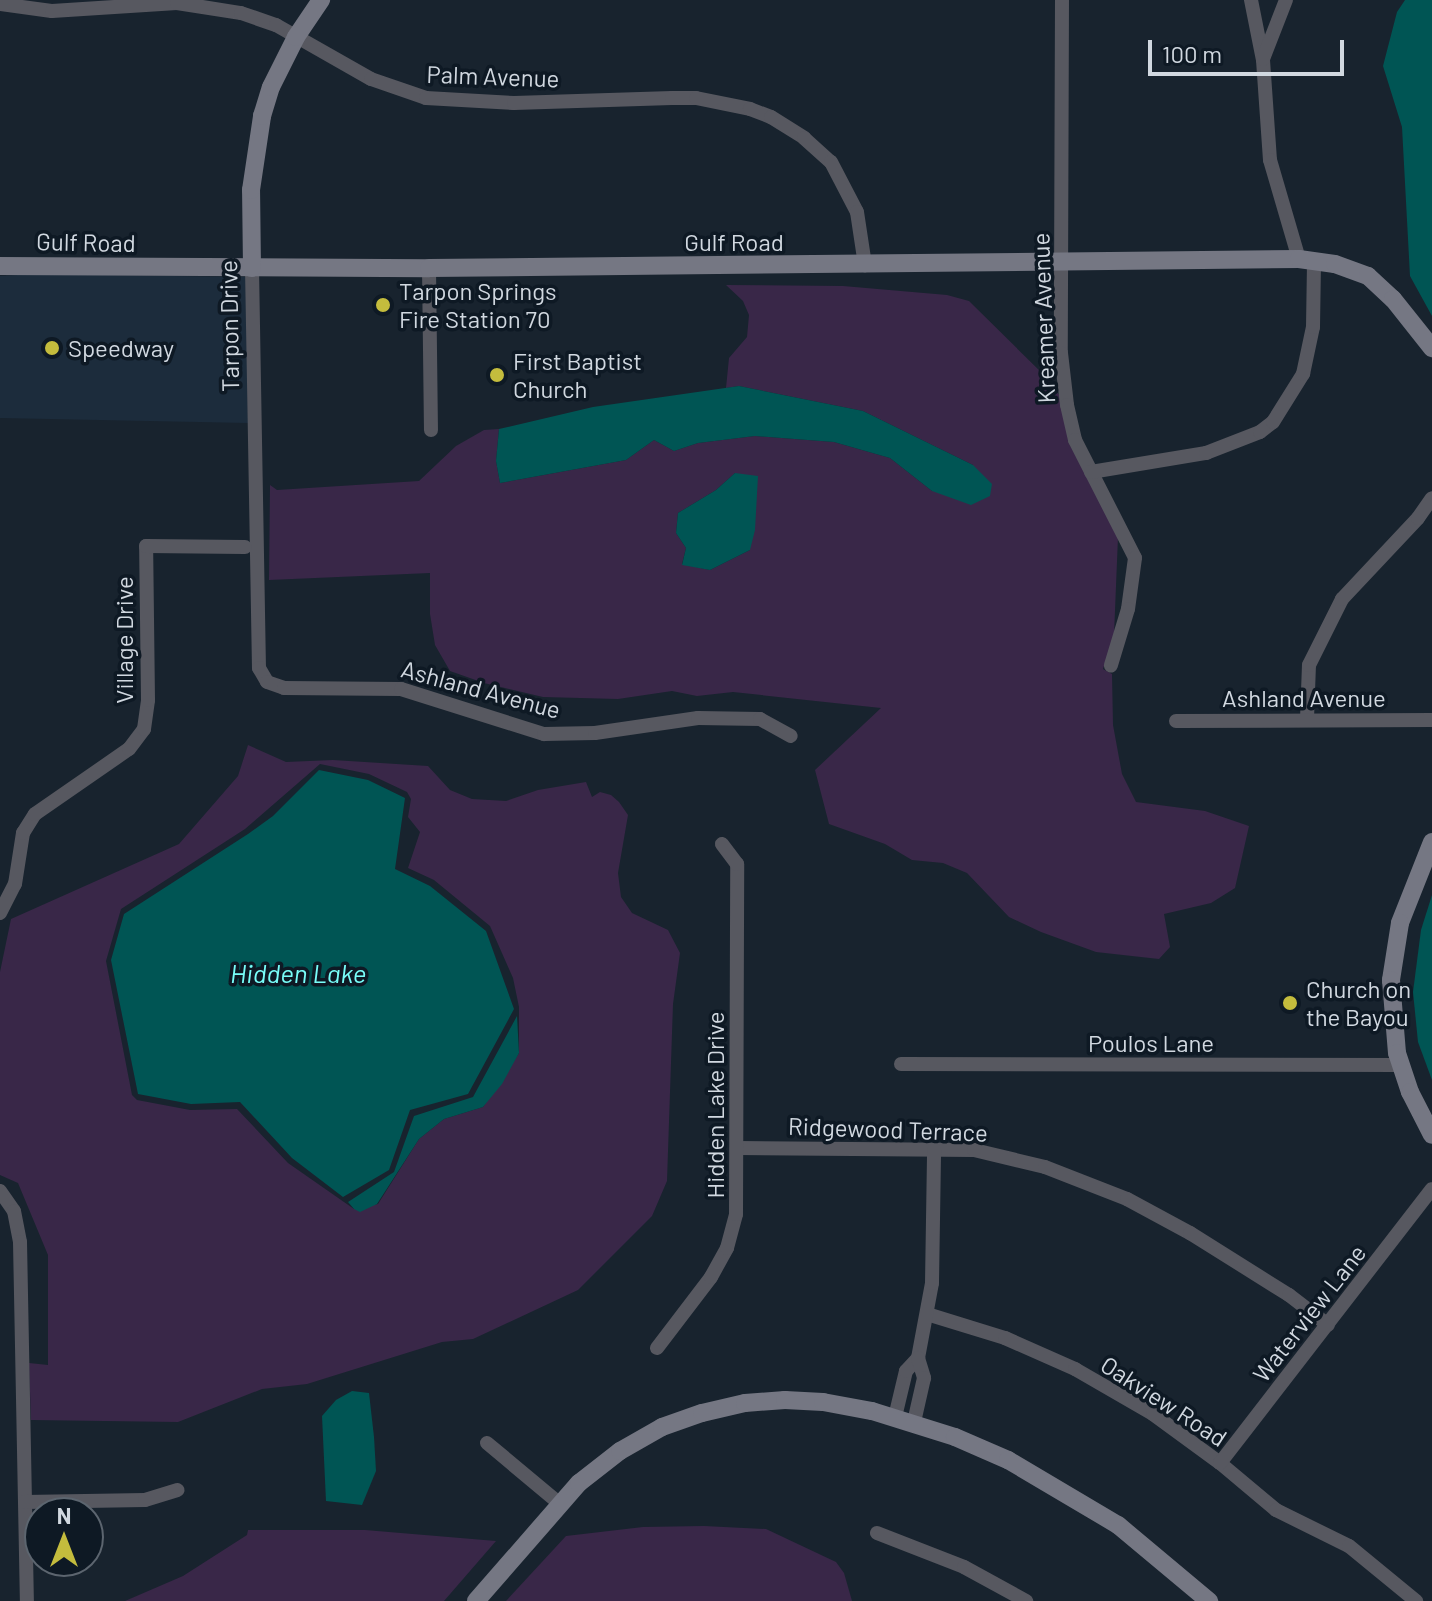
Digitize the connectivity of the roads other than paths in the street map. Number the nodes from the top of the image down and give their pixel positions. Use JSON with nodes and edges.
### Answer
{"nodes":[{"id":1,"x":321,"y":0,"type":"edge"},
{"id":2,"x":1062,"y":0,"type":"edge"},
{"id":3,"x":1251,"y":0,"type":"edge"},
{"id":4,"x":1286,"y":0,"type":"edge"},
{"id":5,"x":0,"y":4,"type":"edge"},
{"id":6,"x":296,"y":37,"type":"junction"},
{"id":7,"x":1263,"y":60,"type":"junction"},
{"id":8,"x":1306,"y":259,"type":"junction"},
{"id":9,"x":1061,"y":264,"type":"junction"},
{"id":10,"x":865,"y":265,"type":"junction"},
{"id":11,"x":0,"y":266,"type":"edge"},
{"id":12,"x":252,"y":268,"type":"junction"},
{"id":13,"x":429,"y":268,"type":"junction"},
{"id":14,"x":1432,"y":348,"type":"edge"},
{"id":15,"x":431,"y":430,"type":"dead end"},
{"id":16,"x":1091,"y":472,"type":"junction"},
{"id":17,"x":1432,"y":498,"type":"edge"},
{"id":18,"x":245,"y":547,"type":"dead end"},
{"id":19,"x":1111,"y":665,"type":"dead end"},
{"id":20,"x":259,"y":668,"type":"joint"},
{"id":21,"x":1307,"y":719,"type":"junction"},
{"id":22,"x":1432,"y":720,"type":"edge"},
{"id":23,"x":1176,"y":721,"type":"dead end"},
{"id":24,"x":791,"y":736,"type":"dead end"},
{"id":25,"x":1432,"y":842,"type":"edge"},
{"id":26,"x":722,"y":844,"type":"dead end"},
{"id":27,"x":0,"y":913,"type":"edge"},
{"id":28,"x":901,"y":1064,"type":"dead end"},
{"id":29,"x":1401,"y":1065,"type":"junction"},
{"id":30,"x":1432,"y":1135,"type":"edge"},
{"id":31,"x":738,"y":1148,"type":"junction"},
{"id":32,"x":934,"y":1150,"type":"junction"},
{"id":33,"x":1432,"y":1189,"type":"edge"},
{"id":34,"x":0,"y":1191,"type":"edge"},
{"id":35,"x":927,"y":1314,"type":"junction"},
{"id":36,"x":1328,"y":1325,"type":"junction"},
{"id":37,"x":657,"y":1348,"type":"dead end"},
{"id":38,"x":918,"y":1358,"type":"junction"},
{"id":39,"x":895,"y":1417,"type":"junction"},
{"id":40,"x":914,"y":1422,"type":"junction"},
{"id":41,"x":487,"y":1443,"type":"dead end"},
{"id":42,"x":1220,"y":1463,"type":"junction"},
{"id":43,"x":177,"y":1490,"type":"dead end"},
{"id":44,"x":25,"y":1497,"type":"edge"},
{"id":45,"x":104,"y":1501,"type":"edge"},
{"id":46,"x":560,"y":1504,"type":"junction"},
{"id":47,"x":877,"y":1533,"type":"dead end"},
{"id":48,"x":27,"y":1577,"type":"edge"},
{"id":49,"x":27,"y":1601,"type":"edge"},
{"id":50,"x":476,"y":1601,"type":"edge"},
{"id":51,"x":1026,"y":1601,"type":"edge"},
{"id":52,"x":1209,"y":1601,"type":"edge"},
{"id":53,"x":1416,"y":1601,"type":"edge"}],
"edges":[{"from":1,"to":6,"type":"street","name":"Tarpon Drive"},
{"from":2,"to":9,"type":"street","name":"Kreamer Avenue"},
{"from":3,"to":7,"type":"street"},
{"from":4,"to":7,"type":"street"},
{"from":5,"to":6,"type":"street","name":"Palm Avenue"},
{"from":6,"to":10,"type":"street","name":"Palm Avenue"},
{"from":6,"to":12,"type":"street","name":"Tarpon Drive"},
{"from":7,"to":8,"type":"street"},
{"from":8,"to":9,"type":"street","name":"Gulf Road"},
{"from":8,"to":14,"type":"street","name":"Gulf Road"},
{"from":8,"to":16,"type":"street"},
{"from":9,"to":10,"type":"street","name":"Gulf Road"},
{"from":9,"to":16,"type":"street","name":"Kreamer Avenue"},
{"from":10,"to":13,"type":"street","name":"Gulf Road"},
{"from":11,"to":12,"type":"street","name":"Gulf Road"},
{"from":12,"to":13,"type":"street","name":"Gulf Road"},
{"from":12,"to":20,"type":"street","name":"Tarpon Drive"},
{"from":13,"to":15,"type":"street"},
{"from":16,"to":19,"type":"street","name":"Kreamer Avenue"},
{"from":17,"to":21,"type":"street"},
{"from":18,"to":27,"type":"street","name":"Village Drive"},
{"from":20,"to":24,"type":"street","name":"Ashland Avenue"},
{"from":21,"to":22,"type":"street","name":"Ashland Avenue"},
{"from":21,"to":23,"type":"street","name":"Ashland Avenue"},
{"from":25,"to":29,"type":"street"},
{"from":26,"to":31,"type":"street","name":"Hidden Lake Drive"},
{"from":28,"to":29,"type":"street","name":"Poulos Lane"},
{"from":29,"to":30,"type":"street"},
{"from":31,"to":32,"type":"street","name":"Ridgewood Terrace"},
{"from":31,"to":37,"type":"street","name":"Hidden Lake Drive"},
{"from":32,"to":35,"type":"street"},
{"from":32,"to":36,"type":"street","name":"Ridgewood Terrace"},
{"from":33,"to":36,"type":"street","name":"Waterview Lane"},
{"from":34,"to":44,"type":"street"},
{"from":35,"to":38,"type":"street"},
{"from":35,"to":42,"type":"street","name":"Oakview Road"},
{"from":36,"to":42,"type":"street","name":"Waterview Lane"},
{"from":38,"to":39,"type":"street"},
{"from":38,"to":40,"type":"street"},
{"from":39,"to":40,"type":"street"},
{"from":39,"to":46,"type":"street"},
{"from":40,"to":52,"type":"street"},
{"from":41,"to":46,"type":"street"},
{"from":42,"to":53,"type":"street","name":"Oakview Road"},
{"from":43,"to":45,"type":"street"},
{"from":46,"to":50,"type":"street"},
{"from":47,"to":51,"type":"street"},
{"from":48,"to":49,"type":"street"}]}
